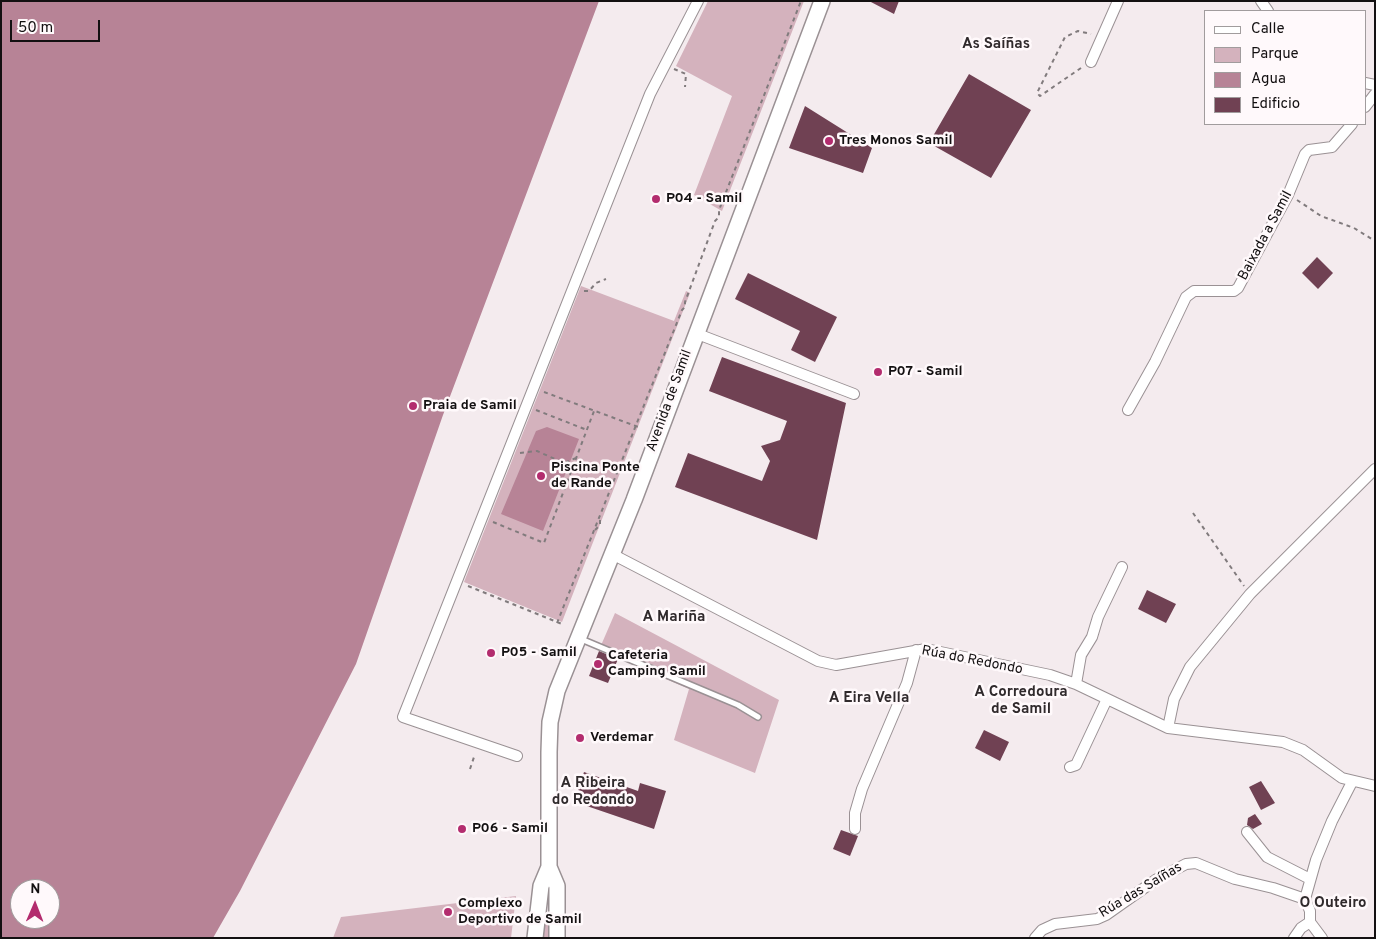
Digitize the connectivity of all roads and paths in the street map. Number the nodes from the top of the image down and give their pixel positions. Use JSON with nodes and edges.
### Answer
{"nodes":[{"id":1,"x":698,"y":1,"type":"edge"},
{"id":2,"x":801,"y":1,"type":"edge"},
{"id":3,"x":822,"y":1,"type":"edge"},
{"id":4,"x":1118,"y":1,"type":"edge"},
{"id":5,"x":1103,"y":38,"type":"junction"},
{"id":6,"x":1091,"y":62,"type":"joint"},
{"id":7,"x":665,"y":65,"type":"junction"},
{"id":8,"x":685,"y":87,"type":"dead end"},
{"id":9,"x":1375,"y":94,"type":"edge"},
{"id":10,"x":1366,"y":106,"type":"edge"},
{"id":11,"x":1351,"y":125,"type":"edge"},
{"id":12,"x":1288,"y":195,"type":"junction"},
{"id":13,"x":1375,"y":241,"type":"edge"},
{"id":14,"x":698,"y":266,"type":"junction"},
{"id":15,"x":702,"y":268,"type":"dead end"},
{"id":16,"x":606,"y":279,"type":"dead end"},
{"id":17,"x":572,"y":288,"type":"junction"},
{"id":18,"x":695,"y":333,"type":"junction"},
{"id":19,"x":665,"y":353,"type":"junction"},
{"id":20,"x":669,"y":355,"type":"dead end"},
{"id":21,"x":533,"y":388,"type":"junction"},
{"id":22,"x":854,"y":394,"type":"dead end"},
{"id":23,"x":526,"y":406,"type":"junction"},
{"id":24,"x":1128,"y":410,"type":"dead end"},
{"id":25,"x":594,"y":411,"type":"junction"},
{"id":26,"x":637,"y":426,"type":"junction"},
{"id":27,"x":641,"y":428,"type":"dead end"},
{"id":28,"x":587,"y":430,"type":"junction"},
{"id":29,"x":523,"y":454,"type":"dead end"},
{"id":30,"x":576,"y":458,"type":"junction"},
{"id":31,"x":1375,"y":469,"type":"edge"},
{"id":32,"x":1193,"y":513,"type":"dead end"},
{"id":33,"x":600,"y":517,"type":"junction"},
{"id":34,"x":482,"y":518,"type":"junction"},
{"id":35,"x":595,"y":531,"type":"junction"},
{"id":36,"x":612,"y":554,"type":"junction"},
{"id":37,"x":1122,"y":567,"type":"dead end"},
{"id":38,"x":456,"y":582,"type":"junction"},
{"id":39,"x":1250,"y":594,"type":"junction"},
{"id":40,"x":558,"y":623,"type":"junction"},
{"id":41,"x":562,"y":624,"type":"dead end"},
{"id":42,"x":578,"y":638,"type":"junction"},
{"id":43,"x":916,"y":650,"type":"junction"},
{"id":44,"x":1076,"y":684,"type":"junction"},
{"id":45,"x":1107,"y":699,"type":"junction"},
{"id":46,"x":758,"y":717,"type":"dead end"},
{"id":47,"x":1168,"y":728,"type":"junction"},
{"id":48,"x":517,"y":756,"type":"dead end"},
{"id":49,"x":1070,"y":768,"type":"dead end"},
{"id":50,"x":1352,"y":782,"type":"junction"},
{"id":51,"x":1375,"y":786,"type":"edge"},
{"id":52,"x":855,"y":829,"type":"dead end"},
{"id":53,"x":1247,"y":832,"type":"dead end"},
{"id":54,"x":549,"y":867,"type":"junction"},
{"id":55,"x":1310,"y":879,"type":"junction"},
{"id":56,"x":1305,"y":899,"type":"junction"},
{"id":57,"x":1310,"y":922,"type":"junction"},
{"id":58,"x":535,"y":938,"type":"edge"},
{"id":59,"x":557,"y":938,"type":"edge"},
{"id":60,"x":1035,"y":938,"type":"edge"},
{"id":61,"x":1294,"y":938,"type":"edge"},
{"id":62,"x":1322,"y":938,"type":"edge"}],
"edges":[{"from":1,"to":7,"type":"street"},
{"from":2,"to":14,"type":"path"},
{"from":3,"to":18,"type":"main road","name":"Avenida de Samil"},
{"from":4,"to":5,"type":"street"},
{"from":5,"to":6,"type":"street"},
{"from":5,"to":6,"type":"path"},
{"from":7,"to":8,"type":"path"},
{"from":7,"to":17,"type":"street"},
{"from":9,"to":10,"type":"street"},
{"from":11,"to":12,"type":"street","name":"Baixada a Samil"},
{"from":12,"to":13,"type":"path"},
{"from":12,"to":24,"type":"street","name":"Baixada a Samil"},
{"from":14,"to":15,"type":"path"},
{"from":14,"to":19,"type":"path"},
{"from":16,"to":17,"type":"path"},
{"from":17,"to":21,"type":"street"},
{"from":18,"to":22,"type":"street"},
{"from":18,"to":36,"type":"main road","name":"Avenida de Samil"},
{"from":19,"to":20,"type":"path"},
{"from":19,"to":26,"type":"path"},
{"from":21,"to":23,"type":"street"},
{"from":21,"to":25,"type":"path"},
{"from":23,"to":28,"type":"path"},
{"from":23,"to":34,"type":"street"},
{"from":25,"to":26,"type":"path"},
{"from":25,"to":28,"type":"path"},
{"from":26,"to":27,"type":"path"},
{"from":26,"to":33,"type":"path"},
{"from":28,"to":30,"type":"path"},
{"from":29,"to":30,"type":"path"},
{"from":30,"to":34,"type":"path"},
{"from":31,"to":39,"type":"street"},
{"from":32,"to":39,"type":"path"},
{"from":33,"to":35,"type":"path"},
{"from":33,"to":35,"type":"path"},
{"from":34,"to":38,"type":"street"},
{"from":35,"to":40,"type":"path"},
{"from":36,"to":42,"type":"main road","name":"Avenida de Samil"},
{"from":36,"to":43,"type":"street","name":"Rúa do Redondo"},
{"from":37,"to":44,"type":"street"},
{"from":38,"to":40,"type":"path"},
{"from":38,"to":48,"type":"street"},
{"from":39,"to":47,"type":"street"},
{"from":40,"to":41,"type":"path"},
{"from":42,"to":46,"type":"lane"},
{"from":42,"to":54,"type":"main road","name":"Avenida de Samil"},
{"from":43,"to":44,"type":"street","name":"Rúa do Redondo"},
{"from":43,"to":52,"type":"street"},
{"from":44,"to":45,"type":"street","name":"Rúa do Redondo"},
{"from":45,"to":47,"type":"street","name":"Rúa do Redondo"},
{"from":45,"to":49,"type":"street"},
{"from":47,"to":50,"type":"street","name":"Rúa do Redondo"},
{"from":50,"to":51,"type":"street","name":"Rúa do Redondo"},
{"from":50,"to":55,"type":"street"},
{"from":53,"to":55,"type":"street"},
{"from":54,"to":58,"type":"main road","name":"Avenida de Samil"},
{"from":54,"to":59,"type":"main road","name":"Avenida de Samil"},
{"from":55,"to":56,"type":"street"},
{"from":56,"to":57,"type":"street"},
{"from":56,"to":60,"type":"street","name":"Rúa das Saíñas"},
{"from":57,"to":61,"type":"street"},
{"from":57,"to":62,"type":"street"}]}
